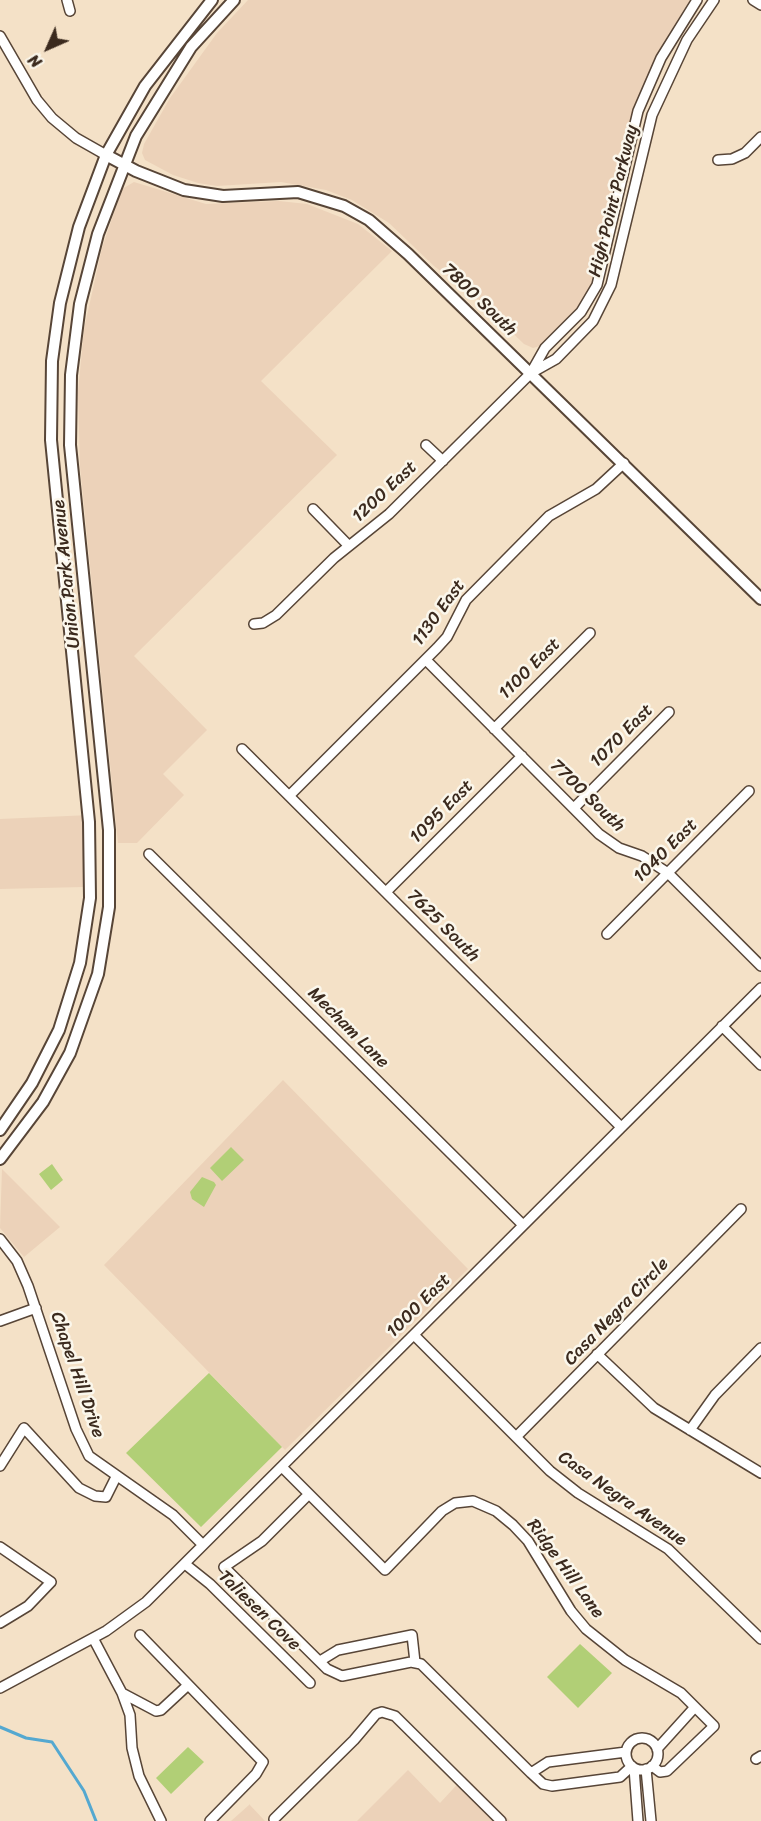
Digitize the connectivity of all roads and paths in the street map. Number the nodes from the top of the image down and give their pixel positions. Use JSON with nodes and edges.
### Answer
{"nodes":[{"id":1,"x":67,"y":0,"type":"edge"},
{"id":2,"x":212,"y":0,"type":"edge"},
{"id":3,"x":234,"y":0,"type":"edge"},
{"id":4,"x":697,"y":0,"type":"edge"},
{"id":5,"x":714,"y":0,"type":"edge"},
{"id":6,"x":753,"y":0,"type":"edge"},
{"id":7,"x":761,"y":5,"type":"edge"},
{"id":8,"x":70,"y":11,"type":"dead end"},
{"id":9,"x":0,"y":36,"type":"edge"},
{"id":10,"x":191,"y":47,"type":"junction"},
{"id":11,"x":761,"y":137,"type":"edge"},
{"id":12,"x":106,"y":155,"type":"junction"},
{"id":13,"x":718,"y":160,"type":"dead end"},
{"id":14,"x":124,"y":165,"type":"junction"},
{"id":15,"x":531,"y":373,"type":"junction"},
{"id":16,"x":426,"y":445,"type":"dead end"},
{"id":17,"x":442,"y":461,"type":"junction"},
{"id":18,"x":624,"y":463,"type":"junction"},
{"id":19,"x":313,"y":509,"type":"dead end"},
{"id":20,"x":349,"y":546,"type":"junction"},
{"id":21,"x":761,"y":599,"type":"edge"},
{"id":22,"x":254,"y":624,"type":"dead end"},
{"id":23,"x":590,"y":633,"type":"dead end"},
{"id":24,"x":426,"y":660,"type":"junction"},
{"id":25,"x":669,"y":712,"type":"dead end"},
{"id":26,"x":494,"y":729,"type":"junction"},
{"id":27,"x":242,"y":749,"type":"dead end"},
{"id":28,"x":522,"y":756,"type":"junction"},
{"id":29,"x":749,"y":791,"type":"dead end"},
{"id":30,"x":289,"y":796,"type":"junction"},
{"id":31,"x":574,"y":808,"type":"junction"},
{"id":32,"x":149,"y":854,"type":"dead end"},
{"id":33,"x":668,"y":873,"type":"junction"},
{"id":34,"x":386,"y":892,"type":"junction"},
{"id":35,"x":607,"y":934,"type":"dead end"},
{"id":36,"x":761,"y":966,"type":"edge"},
{"id":37,"x":761,"y":988,"type":"edge"},
{"id":38,"x":722,"y":1026,"type":"junction"},
{"id":39,"x":761,"y":1065,"type":"edge"},
{"id":40,"x":621,"y":1127,"type":"junction"},
{"id":41,"x":0,"y":1130,"type":"edge"},
{"id":42,"x":0,"y":1159,"type":"edge"},
{"id":43,"x":741,"y":1209,"type":"dead end"},
{"id":44,"x":523,"y":1225,"type":"junction"},
{"id":45,"x":0,"y":1239,"type":"edge"},
{"id":46,"x":36,"y":1308,"type":"junction"},
{"id":47,"x":0,"y":1321,"type":"edge"},
{"id":48,"x":414,"y":1335,"type":"junction"},
{"id":49,"x":761,"y":1348,"type":"edge"},
{"id":50,"x":597,"y":1354,"type":"junction"},
{"id":51,"x":690,"y":1430,"type":"junction"},
{"id":52,"x":516,"y":1437,"type":"junction"},
{"id":53,"x":0,"y":1466,"type":"edge"},
{"id":54,"x":282,"y":1467,"type":"junction"},
{"id":55,"x":761,"y":1473,"type":"edge"},
{"id":56,"x":116,"y":1477,"type":"junction"},
{"id":57,"x":309,"y":1494,"type":"junction"},
{"id":58,"x":203,"y":1545,"type":"junction"},
{"id":59,"x":0,"y":1547,"type":"edge"},
{"id":60,"x":185,"y":1564,"type":"junction"},
{"id":61,"x":0,"y":1623,"type":"edge"},
{"id":62,"x":140,"y":1635,"type":"dead end"},
{"id":63,"x":93,"y":1638,"type":"junction"},
{"id":64,"x":761,"y":1639,"type":"edge"},
{"id":65,"x":320,"y":1661,"type":"junction"},
{"id":66,"x":415,"y":1662,"type":"junction"},
{"id":67,"x":310,"y":1683,"type":"dead end"},
{"id":68,"x":189,"y":1685,"type":"junction"},
{"id":69,"x":0,"y":1688,"type":"edge"},
{"id":70,"x":122,"y":1693,"type":"junction"},
{"id":71,"x":695,"y":1707,"type":"junction"},
{"id":72,"x":657,"y":1749,"type":"junction"},
{"id":73,"x":626,"y":1752,"type":"junction"},
{"id":74,"x":633,"y":1767,"type":"junction"},
{"id":75,"x":649,"y":1767,"type":"junction"},
{"id":76,"x":531,"y":1773,"type":"junction"},
{"id":77,"x":274,"y":1820,"type":"dead end"},
{"id":78,"x":161,"y":1821,"type":"edge"},
{"id":79,"x":210,"y":1821,"type":"edge"},
{"id":80,"x":501,"y":1821,"type":"edge"},
{"id":81,"x":638,"y":1821,"type":"edge"},
{"id":82,"x":651,"y":1821,"type":"edge"}],
"edges":[{"from":1,"to":8,"type":"street"},
{"from":2,"to":10,"type":"main road"},
{"from":2,"to":12,"type":"main road","name":"Union Park Avenue"},
{"from":3,"to":10,"type":"main road","name":"Union Park Avenue"},
{"from":4,"to":15,"type":"street","name":"High Point Parkway"},
{"from":5,"to":15,"type":"street","name":"High Point Parkway"},
{"from":6,"to":7,"type":"street"},
{"from":9,"to":12,"type":"street"},
{"from":10,"to":14,"type":"main road","name":"Union Park Avenue"},
{"from":11,"to":13,"type":"street"},
{"from":12,"to":14,"type":"main road","name":"7800 South"},
{"from":12,"to":41,"type":"main road","name":"Union Park Avenue"},
{"from":14,"to":15,"type":"main road","name":"7800 South"},
{"from":14,"to":42,"type":"main road","name":"Union Park Avenue"},
{"from":15,"to":17,"type":"street","name":"1200 East"},
{"from":15,"to":18,"type":"main road","name":"7800 South"},
{"from":16,"to":17,"type":"street"},
{"from":17,"to":20,"type":"street","name":"1200 East"},
{"from":18,"to":21,"type":"main road","name":"7800 South"},
{"from":18,"to":24,"type":"street","name":"1130 East"},
{"from":19,"to":20,"type":"street"},
{"from":20,"to":22,"type":"street","name":"1200 East"},
{"from":23,"to":26,"type":"street","name":"1100 East"},
{"from":24,"to":26,"type":"street","name":"7700 South"},
{"from":24,"to":30,"type":"street","name":"1130 East"},
{"from":25,"to":31,"type":"street","name":"1070 East"},
{"from":26,"to":28,"type":"street","name":"7700 South"},
{"from":27,"to":30,"type":"street","name":"7625 South"},
{"from":28,"to":31,"type":"street","name":"7700 South"},
{"from":28,"to":34,"type":"street","name":"1095 East"},
{"from":29,"to":33,"type":"street","name":"1040 East"},
{"from":30,"to":34,"type":"street","name":"7625 South"},
{"from":31,"to":33,"type":"street","name":"7700 South"},
{"from":32,"to":44,"type":"street","name":"Mecham Lane"},
{"from":33,"to":35,"type":"street","name":"1040 East"},
{"from":33,"to":36,"type":"street","name":"7700 South"},
{"from":34,"to":40,"type":"street","name":"7625 South"},
{"from":37,"to":38,"type":"street","name":"1000 East"},
{"from":38,"to":39,"type":"street"},
{"from":38,"to":40,"type":"street","name":"1000 East"},
{"from":40,"to":44,"type":"street","name":"1000 East"},
{"from":43,"to":50,"type":"street","name":"Casa Negra Circle"},
{"from":44,"to":48,"type":"street","name":"1000 East"},
{"from":45,"to":46,"type":"street","name":"Chapel Hill Drive"},
{"from":46,"to":47,"type":"street"},
{"from":46,"to":56,"type":"street","name":"Chapel Hill Drive"},
{"from":48,"to":52,"type":"street","name":"Casa Negra Avenue"},
{"from":48,"to":54,"type":"street","name":"1000 East"},
{"from":49,"to":51,"type":"street"},
{"from":50,"to":51,"type":"street"},
{"from":50,"to":52,"type":"street","name":"Casa Negra Circle"},
{"from":51,"to":55,"type":"street"},
{"from":52,"to":64,"type":"street","name":"Casa Negra Avenue"},
{"from":53,"to":56,"type":"street"},
{"from":54,"to":57,"type":"street","name":"Ridge Hill Lane"},
{"from":54,"to":58,"type":"street","name":"1000 East"},
{"from":56,"to":58,"type":"street","name":"Chapel Hill Drive"},
{"from":57,"to":65,"type":"street"},
{"from":57,"to":71,"type":"street","name":"Ridge Hill Lane"},
{"from":58,"to":60,"type":"street","name":"1000 East"},
{"from":59,"to":61,"type":"street"},
{"from":60,"to":63,"type":"street","name":"1000 East"},
{"from":60,"to":67,"type":"street","name":"Taliesen Cove"},
{"from":62,"to":68,"type":"street"},
{"from":63,"to":69,"type":"street","name":"1000 East"},
{"from":63,"to":70,"type":"street"},
{"from":65,"to":66,"type":"street"},
{"from":65,"to":66,"type":"street"},
{"from":66,"to":76,"type":"street"},
{"from":68,"to":70,"type":"street"},
{"from":68,"to":79,"type":"street"},
{"from":70,"to":78,"type":"street"},
{"from":71,"to":72,"type":"street"},
{"from":71,"to":75,"type":"street","name":"Ridge Hill Lane"},
{"from":72,"to":73,"type":"street"},
{"from":72,"to":75,"type":"street"},
{"from":73,"to":74,"type":"street"},
{"from":73,"to":76,"type":"street"},
{"from":74,"to":75,"type":"street"},
{"from":74,"to":76,"type":"street"},
{"from":74,"to":81,"type":"street"},
{"from":75,"to":82,"type":"street"},
{"from":77,"to":80,"type":"street"}]}
